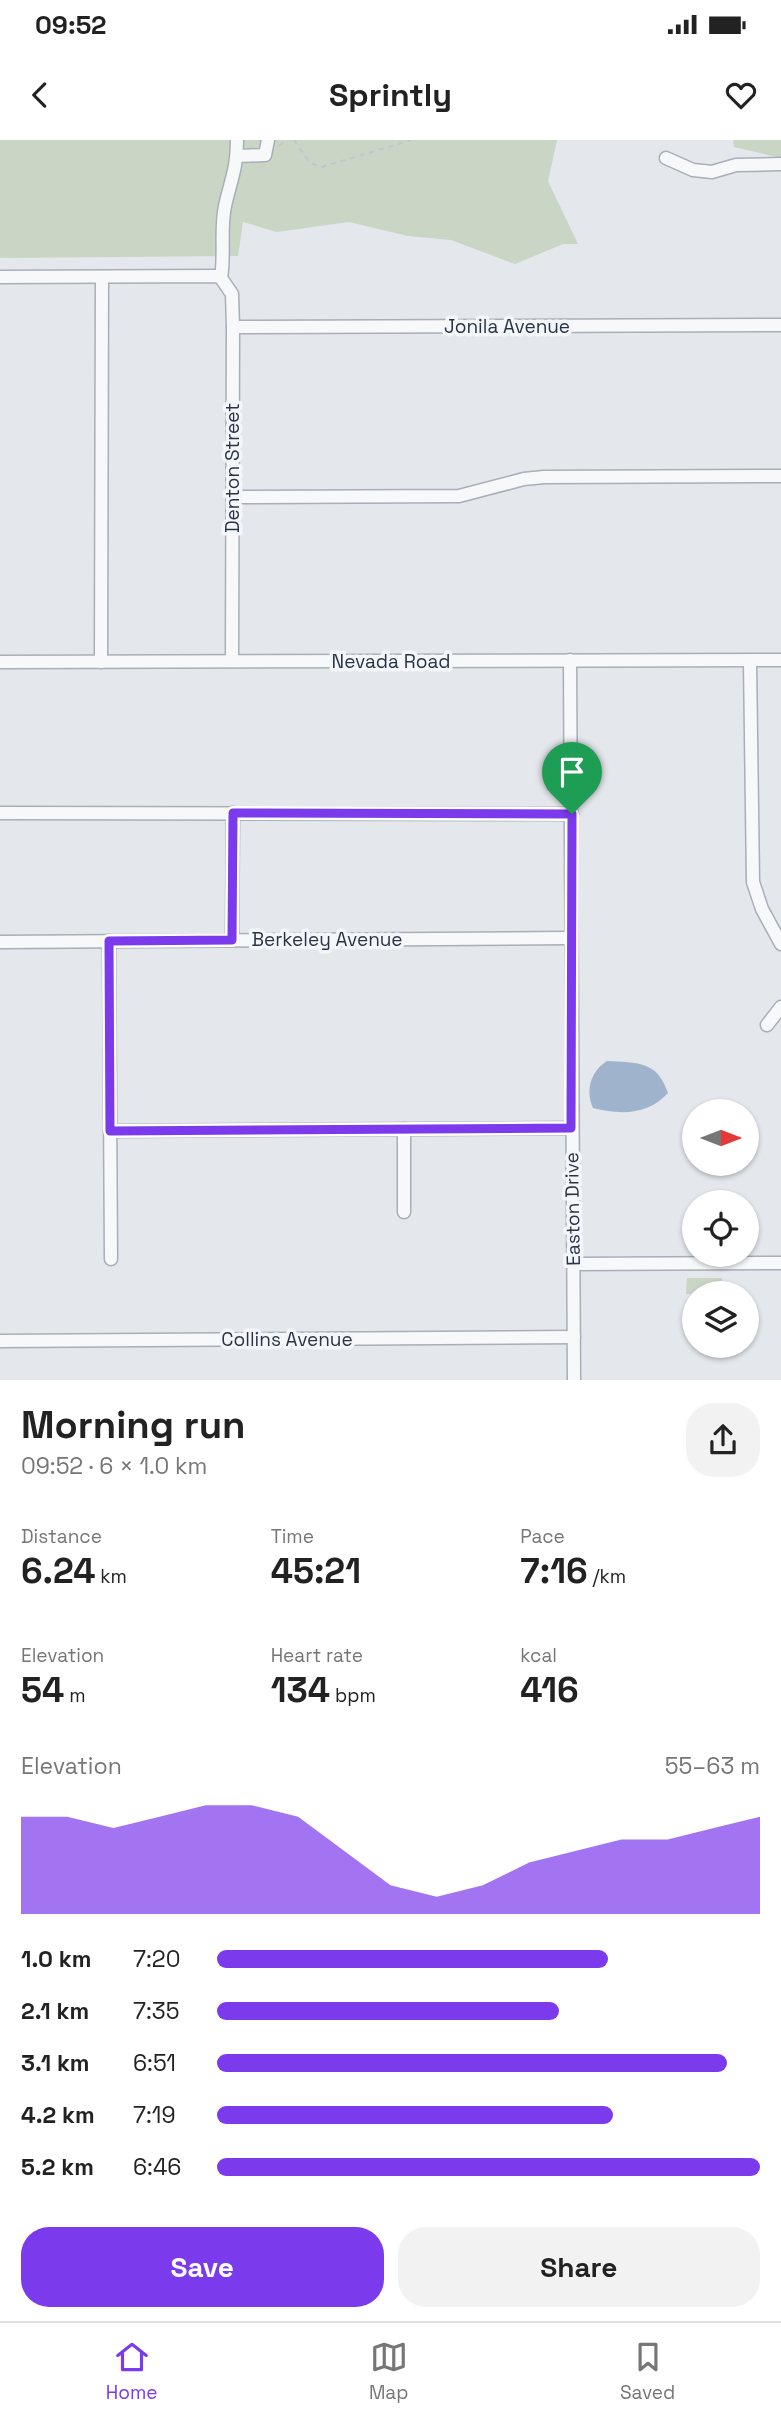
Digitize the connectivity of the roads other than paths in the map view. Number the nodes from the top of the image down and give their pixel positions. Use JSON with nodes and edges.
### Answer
{"nodes":[{"id":1,"x":237,"y":140,"type":"edge"},
{"id":2,"x":268,"y":140,"type":"edge"},
{"id":3,"x":237,"y":156,"type":"junction"},
{"id":4,"x":666,"y":158,"type":"dead end"},
{"id":5,"x":781,"y":164,"type":"edge"},
{"id":6,"x":0,"y":277,"type":"edge"},
{"id":7,"x":102,"y":277,"type":"junction"},
{"id":8,"x":221,"y":278,"type":"junction"},
{"id":9,"x":781,"y":326,"type":"edge"},
{"id":10,"x":233,"y":327,"type":"junction"},
{"id":11,"x":781,"y":476,"type":"edge"},
{"id":12,"x":233,"y":497,"type":"junction"},
{"id":13,"x":570,"y":660,"type":"junction"},
{"id":14,"x":781,"y":660,"type":"edge"},
{"id":15,"x":232,"y":661,"type":"junction"},
{"id":16,"x":750,"y":661,"type":"junction"},
{"id":17,"x":0,"y":662,"type":"edge"},
{"id":18,"x":101,"y":662,"type":"junction"},
{"id":19,"x":0,"y":813,"type":"edge"},
{"id":20,"x":233,"y":813,"type":"junction"},
{"id":21,"x":572,"y":814,"type":"junction"},
{"id":22,"x":570,"y":938,"type":"junction"},
{"id":23,"x":232,"y":940,"type":"junction"},
{"id":24,"x":109,"y":941,"type":"junction"},
{"id":25,"x":0,"y":942,"type":"edge"},
{"id":26,"x":781,"y":944,"type":"edge"},
{"id":27,"x":781,"y":1007,"type":"edge"},
{"id":28,"x":767,"y":1025,"type":"dead end"},
{"id":29,"x":571,"y":1128,"type":"junction"},
{"id":30,"x":404,"y":1129,"type":"junction"},
{"id":31,"x":110,"y":1131,"type":"junction"},
{"id":32,"x":404,"y":1212,"type":"dead end"},
{"id":33,"x":111,"y":1259,"type":"dead end"},
{"id":34,"x":781,"y":1263,"type":"edge"},
{"id":35,"x":573,"y":1264,"type":"junction"},
{"id":36,"x":574,"y":1337,"type":"junction"},
{"id":37,"x":0,"y":1341,"type":"edge"},
{"id":38,"x":574,"y":1380,"type":"edge"}],
"edges":[{"from":1,"to":3,"type":"street"},
{"from":2,"to":3,"type":"street"},
{"from":3,"to":8,"type":"street"},
{"from":4,"to":5,"type":"street"},
{"from":6,"to":7,"type":"street"},
{"from":7,"to":8,"type":"street"},
{"from":7,"to":18,"type":"street"},
{"from":8,"to":10,"type":"street","name":"Denton Street"},
{"from":9,"to":10,"type":"street","name":"Jonila Avenue"},
{"from":10,"to":12,"type":"street","name":"Denton Street"},
{"from":11,"to":12,"type":"street"},
{"from":12,"to":15,"type":"street","name":"Denton Street"},
{"from":13,"to":15,"type":"street","name":"Nevada Road"},
{"from":13,"to":16,"type":"street","name":"Nevada Road"},
{"from":13,"to":21,"type":"street","name":"Easton Drive"},
{"from":14,"to":16,"type":"street","name":"Nevada Road"},
{"from":15,"to":18,"type":"street","name":"Nevada Road"},
{"from":16,"to":26,"type":"street"},
{"from":17,"to":18,"type":"street","name":"Nevada Road"},
{"from":19,"to":20,"type":"street"},
{"from":20,"to":21,"type":"street"},
{"from":20,"to":23,"type":"street"},
{"from":21,"to":22,"type":"street","name":"Easton Drive"},
{"from":22,"to":23,"type":"street","name":"Berkeley Avenue"},
{"from":22,"to":29,"type":"street","name":"Easton Drive"},
{"from":23,"to":24,"type":"street","name":"Berkeley Avenue"},
{"from":24,"to":25,"type":"street","name":"Berkeley Avenue"},
{"from":24,"to":31,"type":"street"},
{"from":27,"to":28,"type":"street"},
{"from":29,"to":30,"type":"street"},
{"from":29,"to":35,"type":"street","name":"Easton Drive"},
{"from":30,"to":31,"type":"street"},
{"from":30,"to":32,"type":"street"},
{"from":31,"to":33,"type":"street"},
{"from":34,"to":35,"type":"street"},
{"from":35,"to":36,"type":"street","name":"Easton Drive"},
{"from":36,"to":37,"type":"street","name":"Collins Avenue"},
{"from":36,"to":38,"type":"street","name":"Easton Drive"}]}
